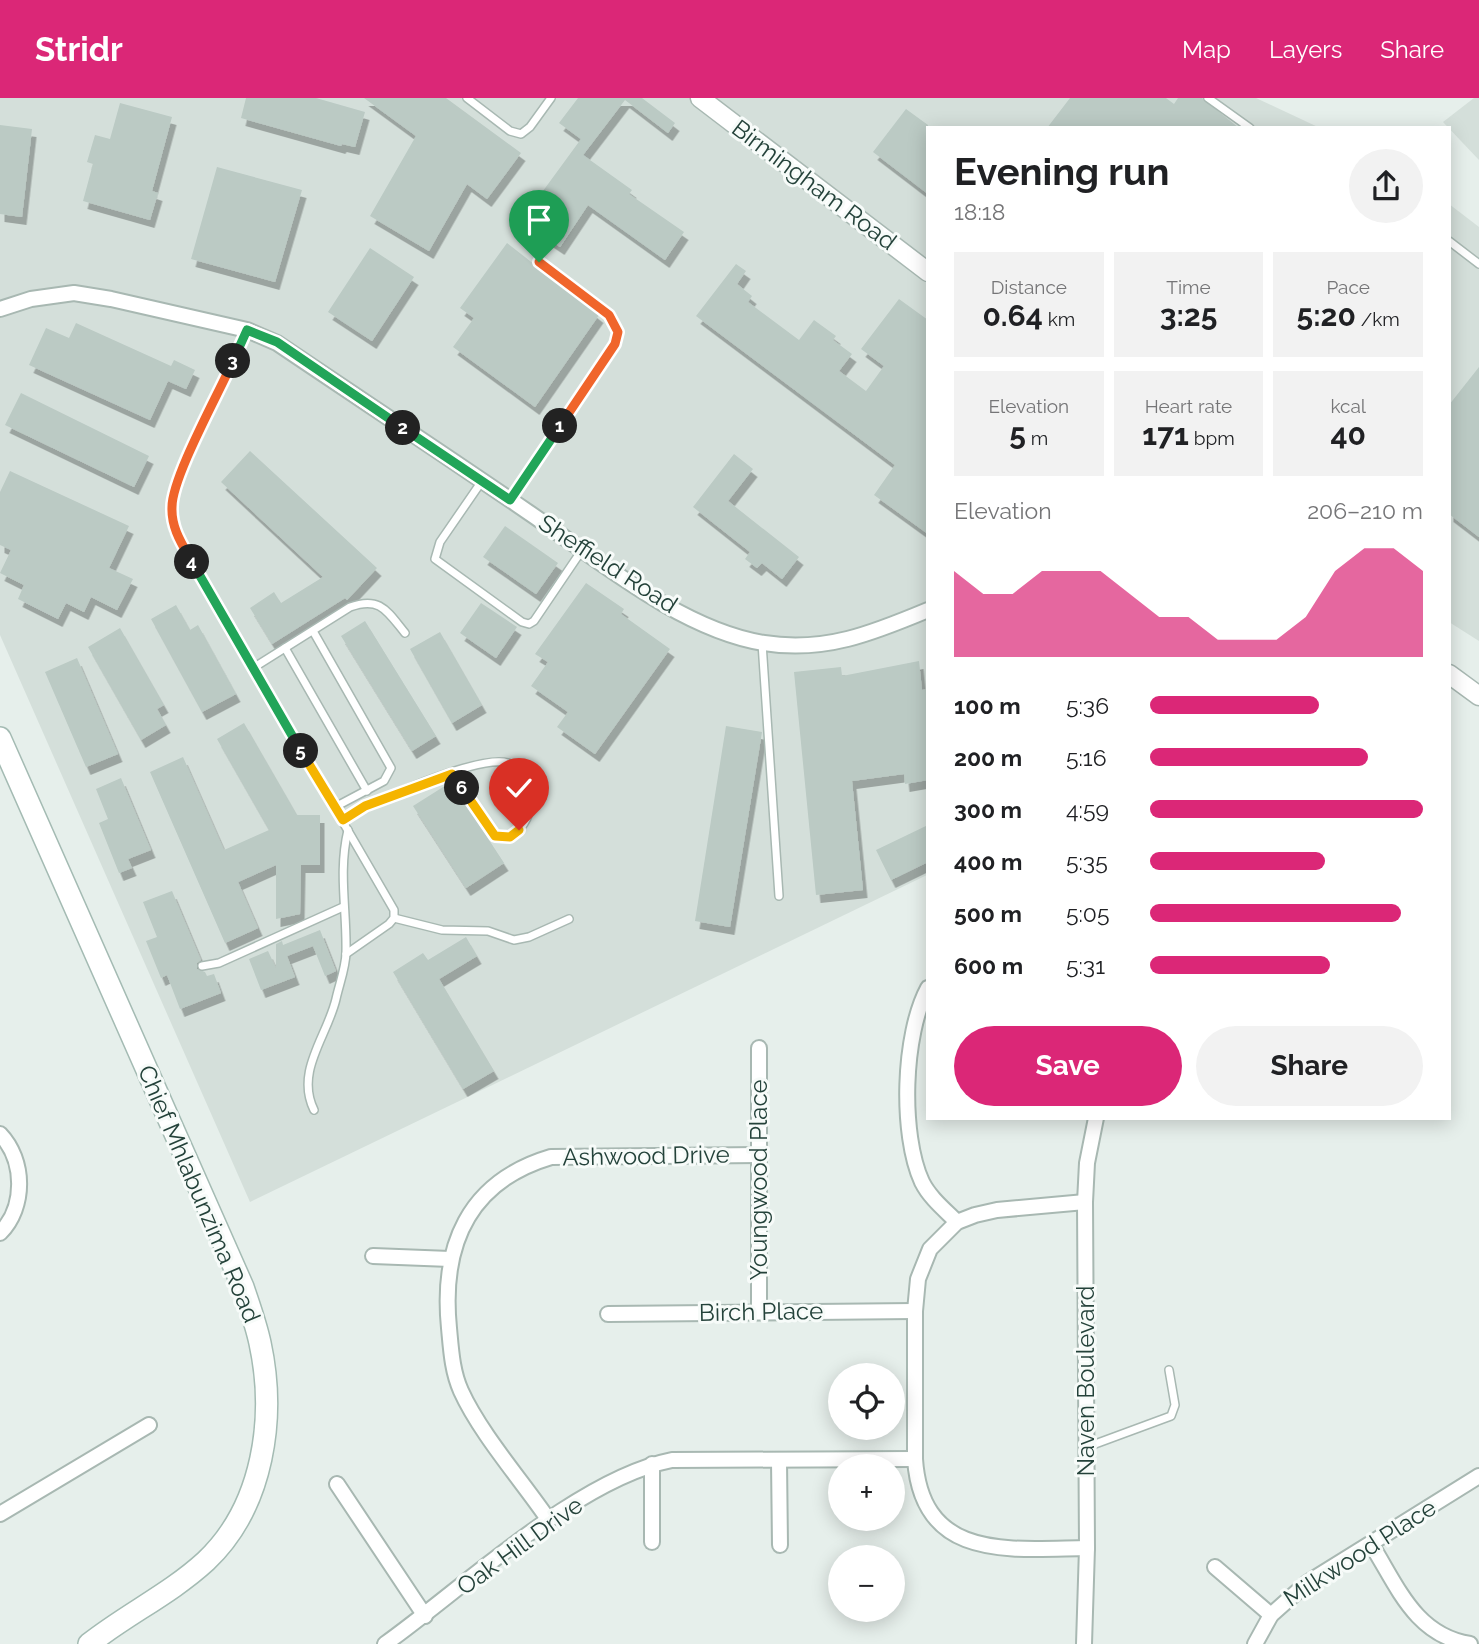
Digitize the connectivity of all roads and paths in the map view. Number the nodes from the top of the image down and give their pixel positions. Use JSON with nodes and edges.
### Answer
{"nodes":[{"id":1,"x":467,"y":98,"type":"edge"},
{"id":2,"x":551,"y":98,"type":"edge"},
{"id":3,"x":700,"y":98,"type":"edge"},
{"id":4,"x":1208,"y":98,"type":"edge"},
{"id":5,"x":1247,"y":126,"type":"edge"},
{"id":6,"x":1451,"y":243,"type":"edge"},
{"id":7,"x":539,"y":262,"type":"dead end"},
{"id":8,"x":1479,"y":264,"type":"edge"},
{"id":9,"x":926,"y":270,"type":"edge"},
{"id":10,"x":0,"y":309,"type":"edge"},
{"id":11,"x":247,"y":330,"type":"junction"},
{"id":12,"x":482,"y":481,"type":"junction"},
{"id":13,"x":510,"y":500,"type":"junction"},
{"id":14,"x":583,"y":549,"type":"junction"},
{"id":15,"x":926,"y":611,"type":"edge"},
{"id":16,"x":313,"y":631,"type":"junction"},
{"id":17,"x":405,"y":632,"type":"dead end"},
{"id":18,"x":762,"y":643,"type":"junction"},
{"id":19,"x":285,"y":648,"type":"junction"},
{"id":20,"x":253,"y":668,"type":"junction"},
{"id":21,"x":1451,"y":675,"type":"edge"},
{"id":22,"x":1479,"y":696,"type":"edge"},
{"id":23,"x":0,"y":738,"type":"edge"},
{"id":24,"x":452,"y":774,"type":"junction"},
{"id":25,"x":366,"y":791,"type":"junction"},
{"id":26,"x":335,"y":807,"type":"junction"},
{"id":27,"x":343,"y":820,"type":"junction"},
{"id":28,"x":348,"y":829,"type":"junction"},
{"id":29,"x":779,"y":896,"type":"dead end"},
{"id":30,"x":343,"y":907,"type":"junction"},
{"id":31,"x":394,"y":914,"type":"junction"},
{"id":32,"x":569,"y":919,"type":"dead end"},
{"id":33,"x":346,"y":954,"type":"junction"},
{"id":34,"x":202,"y":966,"type":"dead end"},
{"id":35,"x":926,"y":992,"type":"edge"},
{"id":36,"x":759,"y":1048,"type":"dead end"},
{"id":37,"x":314,"y":1111,"type":"dead end"},
{"id":38,"x":1096,"y":1120,"type":"edge"},
{"id":39,"x":0,"y":1134,"type":"edge"},
{"id":40,"x":760,"y":1155,"type":"junction"},
{"id":41,"x":1084,"y":1202,"type":"junction"},
{"id":42,"x":957,"y":1222,"type":"junction"},
{"id":43,"x":0,"y":1233,"type":"edge"},
{"id":44,"x":373,"y":1256,"type":"dead end"},
{"id":45,"x":450,"y":1259,"type":"junction"},
{"id":46,"x":915,"y":1311,"type":"junction"},
{"id":47,"x":759,"y":1312,"type":"junction"},
{"id":48,"x":608,"y":1314,"type":"dead end"},
{"id":49,"x":1169,"y":1370,"type":"dead end"},
{"id":50,"x":149,"y":1425,"type":"dead end"},
{"id":51,"x":1086,"y":1447,"type":"junction"},
{"id":52,"x":915,"y":1459,"type":"junction"},
{"id":53,"x":779,"y":1461,"type":"junction"},
{"id":54,"x":652,"y":1464,"type":"junction"},
{"id":55,"x":1479,"y":1476,"type":"edge"},
{"id":56,"x":337,"y":1484,"type":"dead end"},
{"id":57,"x":0,"y":1514,"type":"edge"},
{"id":58,"x":548,"y":1520,"type":"junction"},
{"id":59,"x":652,"y":1542,"type":"dead end"},
{"id":60,"x":1371,"y":1544,"type":"junction"},
{"id":61,"x":780,"y":1545,"type":"dead end"},
{"id":62,"x":1087,"y":1548,"type":"junction"},
{"id":63,"x":1215,"y":1567,"type":"dead end"},
{"id":64,"x":1270,"y":1615,"type":"junction"},
{"id":65,"x":425,"y":1616,"type":"junction"},
{"id":66,"x":89,"y":1644,"type":"edge"},
{"id":67,"x":385,"y":1644,"type":"edge"},
{"id":68,"x":1084,"y":1644,"type":"edge"},
{"id":69,"x":1255,"y":1644,"type":"edge"},
{"id":70,"x":1470,"y":1644,"type":"edge"}],
"edges":[{"from":1,"to":2,"type":"lane"},
{"from":3,"to":9,"type":"street","name":"Birmingham Road"},
{"from":4,"to":5,"type":"lane"},
{"from":6,"to":8,"type":"lane"},
{"from":7,"to":13,"type":"lane"},
{"from":10,"to":11,"type":"street","name":"Sheffield Road"},
{"from":11,"to":12,"type":"street","name":"Sheffield Road"},
{"from":11,"to":20,"type":"lane"},
{"from":12,"to":13,"type":"street","name":"Sheffield Road"},
{"from":12,"to":14,"type":"lane"},
{"from":13,"to":14,"type":"street","name":"Sheffield Road"},
{"from":14,"to":18,"type":"street","name":"Sheffield Road"},
{"from":15,"to":18,"type":"street","name":"Sheffield Road"},
{"from":16,"to":17,"type":"lane"},
{"from":16,"to":19,"type":"lane"},
{"from":16,"to":25,"type":"lane"},
{"from":18,"to":29,"type":"lane"},
{"from":19,"to":20,"type":"lane"},
{"from":19,"to":25,"type":"lane"},
{"from":20,"to":26,"type":"lane"},
{"from":21,"to":22,"type":"street"},
{"from":23,"to":66,"type":"main road","name":"Chief Mhlabunzima Road"},
{"from":24,"to":24,"type":"lane"},
{"from":24,"to":27,"type":"lane"},
{"from":25,"to":26,"type":"lane"},
{"from":26,"to":27,"type":"lane"},
{"from":27,"to":28,"type":"lane"},
{"from":28,"to":30,"type":"lane"},
{"from":28,"to":31,"type":"lane"},
{"from":30,"to":33,"type":"lane"},
{"from":30,"to":34,"type":"lane"},
{"from":31,"to":32,"type":"lane"},
{"from":31,"to":33,"type":"lane"},
{"from":33,"to":37,"type":"lane"},
{"from":35,"to":42,"type":"street"},
{"from":36,"to":40,"type":"street","name":"Youngwood Place"},
{"from":38,"to":41,"type":"street","name":"Naven Boulevard"},
{"from":39,"to":43,"type":"street"},
{"from":40,"to":45,"type":"street","name":"Ashwood Drive"},
{"from":40,"to":47,"type":"street","name":"Youngwood Place"},
{"from":41,"to":42,"type":"street"},
{"from":41,"to":51,"type":"street","name":"Naven Boulevard"},
{"from":42,"to":46,"type":"street"},
{"from":44,"to":45,"type":"street"},
{"from":45,"to":58,"type":"street","name":"Ashwood Drive"},
{"from":46,"to":47,"type":"street","name":"Birch Place"},
{"from":46,"to":52,"type":"street"},
{"from":47,"to":48,"type":"street","name":"Birch Place"},
{"from":49,"to":51,"type":"lane"},
{"from":50,"to":57,"type":"street"},
{"from":51,"to":62,"type":"street","name":"Naven Boulevard"},
{"from":52,"to":53,"type":"street","name":"Oak Hill Drive"},
{"from":52,"to":62,"type":"street"},
{"from":53,"to":54,"type":"street","name":"Oak Hill Drive"},
{"from":53,"to":61,"type":"street"},
{"from":54,"to":58,"type":"street","name":"Oak Hill Drive"},
{"from":54,"to":59,"type":"street"},
{"from":55,"to":60,"type":"street","name":"Milkwood Place"},
{"from":56,"to":65,"type":"street"},
{"from":58,"to":65,"type":"street","name":"Oak Hill Drive"},
{"from":60,"to":64,"type":"street","name":"Milkwood Place"},
{"from":60,"to":70,"type":"street"},
{"from":62,"to":68,"type":"street","name":"Naven Boulevard"},
{"from":63,"to":64,"type":"street"},
{"from":64,"to":69,"type":"street","name":"Milkwood Place"},
{"from":65,"to":67,"type":"street","name":"Oak Hill Drive"}]}
